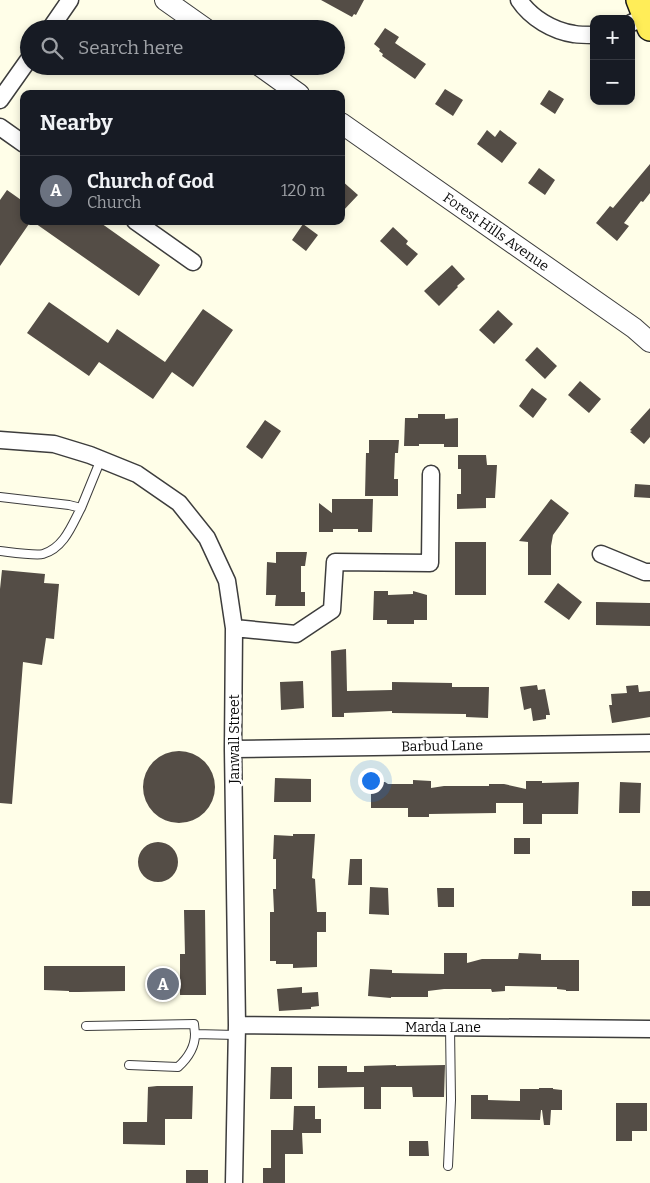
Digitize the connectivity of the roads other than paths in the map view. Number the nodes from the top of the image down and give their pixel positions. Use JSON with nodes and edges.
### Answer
{"nodes":[{"id":1,"x":70,"y":0,"type":"edge"},
{"id":2,"x":165,"y":0,"type":"edge"},
{"id":3,"x":519,"y":0,"type":"edge"},
{"id":4,"x":56,"y":20,"type":"edge"},
{"id":5,"x":193,"y":20,"type":"edge"},
{"id":6,"x":590,"y":35,"type":"edge"},
{"id":7,"x":20,"y":72,"type":"edge"},
{"id":8,"x":273,"y":75,"type":"edge"},
{"id":9,"x":293,"y":90,"type":"edge"},
{"id":10,"x":0,"y":100,"type":"edge"},
{"id":11,"x":345,"y":126,"type":"edge"},
{"id":12,"x":0,"y":127,"type":"edge"},
{"id":13,"x":20,"y":141,"type":"edge"},
{"id":14,"x":141,"y":225,"type":"edge"},
{"id":15,"x":193,"y":262,"type":"dead end"},
{"id":16,"x":650,"y":342,"type":"edge"},
{"id":17,"x":0,"y":440,"type":"edge"},
{"id":18,"x":100,"y":459,"type":"junction"},
{"id":19,"x":431,"y":474,"type":"dead end"},
{"id":20,"x":0,"y":497,"type":"edge"},
{"id":21,"x":81,"y":508,"type":"junction"},
{"id":22,"x":0,"y":551,"type":"edge"},
{"id":23,"x":601,"y":554,"type":"dead end"},
{"id":24,"x":650,"y":572,"type":"edge"},
{"id":25,"x":234,"y":628,"type":"junction"},
{"id":26,"x":650,"y":743,"type":"edge"},
{"id":27,"x":234,"y":749,"type":"junction"},
{"id":28,"x":86,"y":1026,"type":"dead end"},
{"id":29,"x":450,"y":1027,"type":"junction"},
{"id":30,"x":650,"y":1029,"type":"edge"},
{"id":31,"x":237,"y":1030,"type":"junction"},
{"id":32,"x":195,"y":1034,"type":"junction"},
{"id":33,"x":129,"y":1065,"type":"dead end"},
{"id":34,"x":448,"y":1166,"type":"dead end"},
{"id":35,"x":234,"y":1183,"type":"edge"}],
"edges":[{"from":1,"to":4,"type":"street"},
{"from":2,"to":5,"type":"street"},
{"from":3,"to":6,"type":"street"},
{"from":7,"to":10,"type":"street"},
{"from":8,"to":9,"type":"street"},
{"from":11,"to":16,"type":"street","name":"Forest Hills Avenue"},
{"from":12,"to":13,"type":"street"},
{"from":14,"to":15,"type":"street"},
{"from":17,"to":18,"type":"street","name":"Janwall Street"},
{"from":18,"to":21,"type":"lane"},
{"from":18,"to":25,"type":"street","name":"Janwall Street"},
{"from":19,"to":25,"type":"street"},
{"from":20,"to":21,"type":"lane"},
{"from":21,"to":22,"type":"lane"},
{"from":23,"to":24,"type":"street"},
{"from":25,"to":27,"type":"street","name":"Janwall Street"},
{"from":26,"to":27,"type":"street","name":"Barbud Lane"},
{"from":27,"to":31,"type":"street","name":"Janwall Street"},
{"from":28,"to":32,"type":"lane","name":"Marda Lane"},
{"from":29,"to":30,"type":"street","name":"Marda Lane"},
{"from":29,"to":31,"type":"street","name":"Marda Lane"},
{"from":29,"to":34,"type":"lane"},
{"from":31,"to":32,"type":"lane","name":"Marda Lane"},
{"from":31,"to":35,"type":"street","name":"Janwall Street"},
{"from":32,"to":33,"type":"lane"}]}
